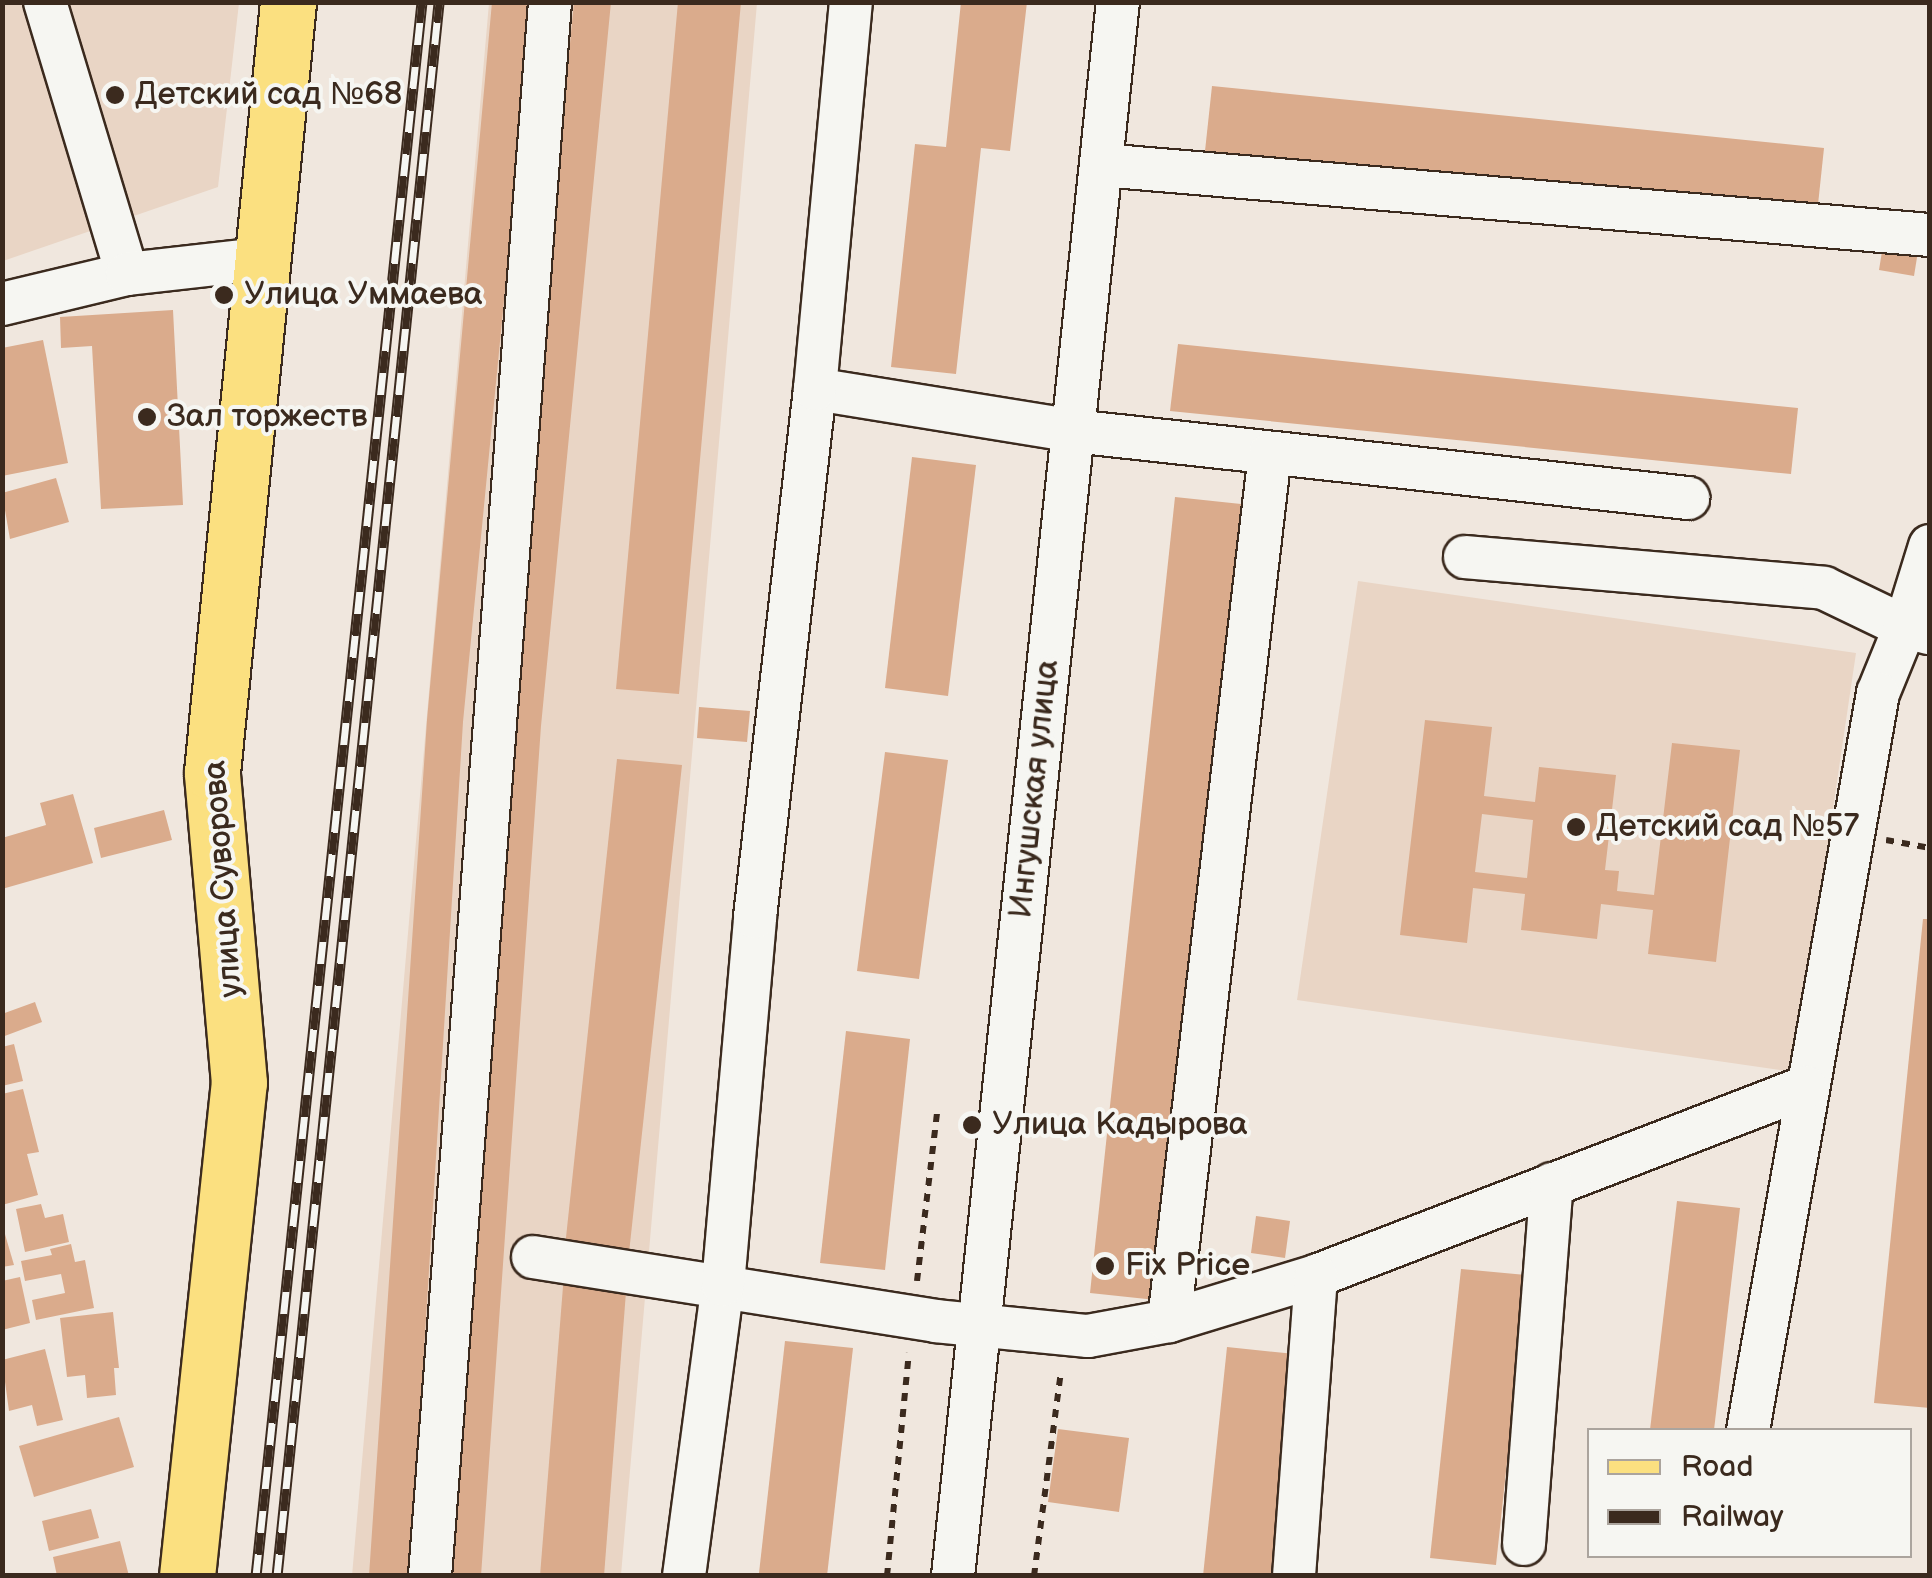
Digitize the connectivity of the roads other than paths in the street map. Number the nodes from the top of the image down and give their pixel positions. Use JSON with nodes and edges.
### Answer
{"nodes":[{"id":1,"x":46,"y":2,"type":"edge"},
{"id":2,"x":288,"y":2,"type":"edge"},
{"id":3,"x":550,"y":2,"type":"edge"},
{"id":4,"x":851,"y":2,"type":"edge"},
{"id":5,"x":1118,"y":2,"type":"edge"},
{"id":6,"x":1100,"y":165,"type":"junction"},
{"id":7,"x":1930,"y":235,"type":"edge"},
{"id":8,"x":260,"y":259,"type":"junction"},
{"id":9,"x":127,"y":274,"type":"junction"},
{"id":10,"x":2,"y":304,"type":"edge"},
{"id":11,"x":815,"y":389,"type":"junction"},
{"id":12,"x":1074,"y":431,"type":"junction"},
{"id":13,"x":1270,"y":454,"type":"junction"},
{"id":14,"x":1688,"y":498,"type":"dead end"},
{"id":15,"x":1930,"y":546,"type":"edge"},
{"id":16,"x":1465,"y":556,"type":"dead end"},
{"id":17,"x":1917,"y":630,"type":"edge"},
{"id":18,"x":1806,"y":1087,"type":"junction"},
{"id":19,"x":1552,"y":1184,"type":"junction"},
{"id":20,"x":533,"y":1258,"type":"dead end"},
{"id":21,"x":1316,"y":1276,"type":"junction"},
{"id":22,"x":722,"y":1285,"type":"junction"},
{"id":23,"x":1168,"y":1321,"type":"junction"},
{"id":24,"x":978,"y":1324,"type":"junction"},
{"id":25,"x":1748,"y":1428,"type":"edge"},
{"id":26,"x":1524,"y":1544,"type":"dead end"},
{"id":27,"x":187,"y":1576,"type":"edge"},
{"id":28,"x":430,"y":1576,"type":"edge"},
{"id":29,"x":684,"y":1576,"type":"edge"},
{"id":30,"x":953,"y":1576,"type":"edge"},
{"id":31,"x":1294,"y":1576,"type":"edge"}],
"edges":[{"from":1,"to":9,"type":"street"},
{"from":2,"to":8,"type":"main road","name":"улица Суворова"},
{"from":3,"to":28,"type":"street"},
{"from":4,"to":11,"type":"street"},
{"from":5,"to":6,"type":"street","name":"Ингушская улица"},
{"from":6,"to":7,"type":"street"},
{"from":6,"to":12,"type":"street","name":"Ингушская улица"},
{"from":8,"to":9,"type":"street"},
{"from":8,"to":27,"type":"main road","name":"улица Суворова"},
{"from":9,"to":10,"type":"street"},
{"from":11,"to":12,"type":"street"},
{"from":11,"to":22,"type":"street"},
{"from":12,"to":13,"type":"street"},
{"from":12,"to":24,"type":"street","name":"Ингушская улица"},
{"from":13,"to":14,"type":"street"},
{"from":13,"to":23,"type":"street"},
{"from":15,"to":17,"type":"street"},
{"from":16,"to":17,"type":"street"},
{"from":17,"to":18,"type":"street"},
{"from":18,"to":19,"type":"street"},
{"from":18,"to":25,"type":"street"},
{"from":19,"to":21,"type":"street"},
{"from":19,"to":26,"type":"street"},
{"from":20,"to":22,"type":"street"},
{"from":21,"to":23,"type":"street"},
{"from":21,"to":31,"type":"street"},
{"from":22,"to":24,"type":"street"},
{"from":22,"to":29,"type":"street"},
{"from":23,"to":24,"type":"street"},
{"from":24,"to":30,"type":"street","name":"Ингушская улица"}]}
